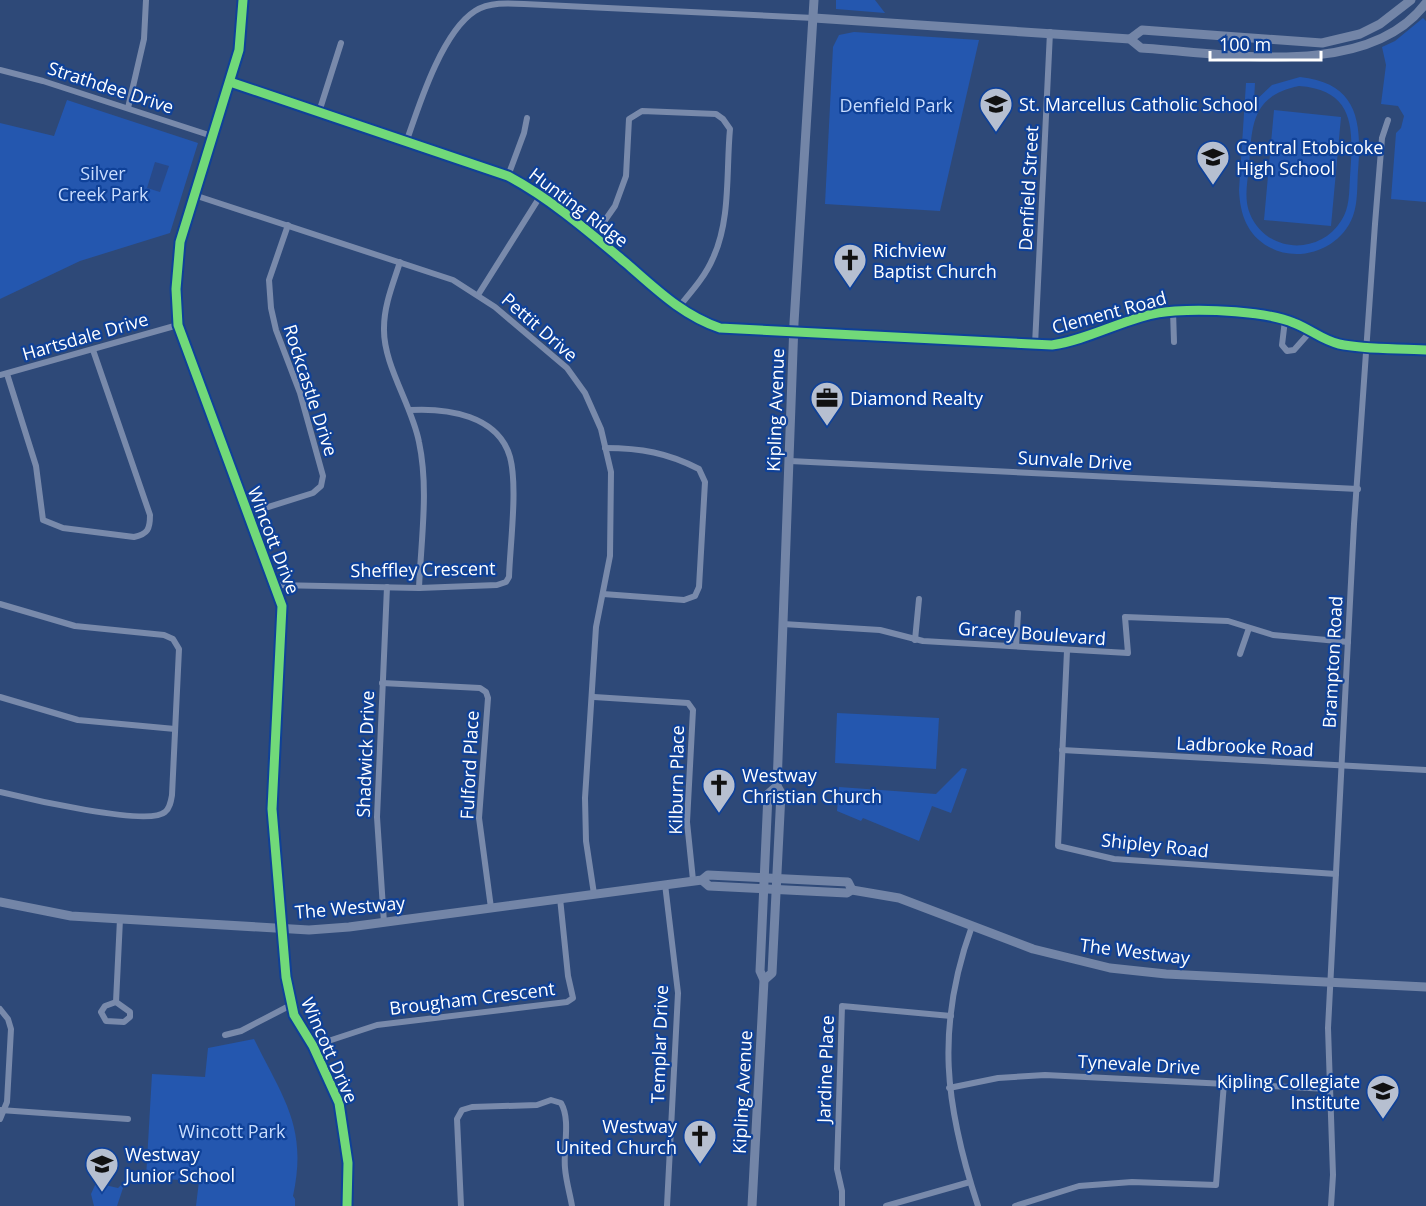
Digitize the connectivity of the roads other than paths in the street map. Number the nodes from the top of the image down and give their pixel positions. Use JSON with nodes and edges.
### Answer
{"nodes":[{"id":1,"x":146,"y":0,"type":"edge"},
{"id":2,"x":243,"y":0,"type":"edge"},
{"id":3,"x":814,"y":0,"type":"edge"},
{"id":4,"x":1411,"y":0,"type":"edge"},
{"id":5,"x":1422,"y":3,"type":"edge"},
{"id":6,"x":814,"y":18,"type":"junction"},
{"id":7,"x":1380,"y":24,"type":"junction"},
{"id":8,"x":1050,"y":32,"type":"junction"},
{"id":9,"x":1386,"y":36,"type":"junction"},
{"id":10,"x":1130,"y":39,"type":"junction"},
{"id":11,"x":341,"y":43,"type":"dead end"},
{"id":12,"x":1322,"y":43,"type":"junction"},
{"id":13,"x":1323,"y":56,"type":"junction"},
{"id":14,"x":0,"y":70,"type":"edge"},
{"id":15,"x":230,"y":82,"type":"junction"},
{"id":16,"x":128,"y":108,"type":"junction"},
{"id":17,"x":319,"y":112,"type":"junction"},
{"id":18,"x":527,"y":117,"type":"dead end"},
{"id":19,"x":1388,"y":120,"type":"dead end"},
{"id":20,"x":212,"y":136,"type":"junction"},
{"id":21,"x":407,"y":140,"type":"junction"},
{"id":22,"x":508,"y":176,"type":"junction"},
{"id":23,"x":194,"y":195,"type":"junction"},
{"id":24,"x":541,"y":195,"type":"junction"},
{"id":25,"x":288,"y":225,"type":"junction"},
{"id":26,"x":594,"y":236,"type":"junction"},
{"id":27,"x":400,"y":262,"type":"junction"},
{"id":28,"x":478,"y":295,"type":"junction"},
{"id":29,"x":678,"y":308,"type":"junction"},
{"id":30,"x":1173,"y":311,"type":"junction"},
{"id":31,"x":1285,"y":320,"type":"junction"},
{"id":32,"x":178,"y":325,"type":"junction"},
{"id":33,"x":1310,"y":332,"type":"junction"},
{"id":34,"x":794,"y":333,"type":"junction"},
{"id":35,"x":1174,"y":342,"type":"dead end"},
{"id":36,"x":1035,"y":345,"type":"junction"},
{"id":37,"x":1367,"y":347,"type":"junction"},
{"id":38,"x":93,"y":350,"type":"junction"},
{"id":39,"x":1426,"y":350,"type":"edge"},
{"id":40,"x":3,"y":375,"type":"edge"},
{"id":41,"x":410,"y":410,"type":"junction"},
{"id":42,"x":605,"y":448,"type":"junction"},
{"id":43,"x":790,"y":461,"type":"junction"},
{"id":44,"x":1358,"y":489,"type":"junction"},
{"id":45,"x":246,"y":513,"type":"junction"},
{"id":46,"x":274,"y":585,"type":"junction"},
{"id":47,"x":387,"y":587,"type":"junction"},
{"id":48,"x":419,"y":588,"type":"junction"},
{"id":49,"x":603,"y":594,"type":"junction"},
{"id":50,"x":919,"y":599,"type":"dead end"},
{"id":51,"x":0,"y":604,"type":"edge"},
{"id":52,"x":1018,"y":613,"type":"dead end"},
{"id":53,"x":783,"y":624,"type":"junction"},
{"id":54,"x":1249,"y":628,"type":"junction"},
{"id":55,"x":915,"y":640,"type":"junction"},
{"id":56,"x":1348,"y":642,"type":"junction"},
{"id":57,"x":1017,"y":646,"type":"junction"},
{"id":58,"x":1067,"y":651,"type":"junction"},
{"id":59,"x":1240,"y":654,"type":"dead end"},
{"id":60,"x":382,"y":683,"type":"junction"},
{"id":61,"x":0,"y":697,"type":"edge"},
{"id":62,"x":594,"y":698,"type":"junction"},
{"id":63,"x":175,"y":729,"type":"junction"},
{"id":64,"x":1062,"y":750,"type":"junction"},
{"id":65,"x":1342,"y":767,"type":"junction"},
{"id":66,"x":1426,"y":770,"type":"edge"},
{"id":67,"x":777,"y":786,"type":"junction"},
{"id":68,"x":0,"y":792,"type":"edge"},
{"id":69,"x":1336,"y":874,"type":"junction"},
{"id":70,"x":764,"y":877,"type":"junction"},
{"id":71,"x":777,"y":877,"type":"junction"},
{"id":72,"x":698,"y":880,"type":"junction"},
{"id":73,"x":665,"y":884,"type":"junction"},
{"id":74,"x":763,"y":890,"type":"junction"},
{"id":75,"x":776,"y":890,"type":"junction"},
{"id":76,"x":852,"y":890,"type":"junction"},
{"id":77,"x":594,"y":894,"type":"junction"},
{"id":78,"x":560,"y":898,"type":"junction"},
{"id":79,"x":0,"y":902,"type":"edge"},
{"id":80,"x":491,"y":908,"type":"junction"},
{"id":81,"x":120,"y":919,"type":"junction"},
{"id":82,"x":384,"y":923,"type":"junction"},
{"id":83,"x":972,"y":926,"type":"junction"},
{"id":84,"x":282,"y":928,"type":"junction"},
{"id":85,"x":764,"y":980,"type":"junction"},
{"id":86,"x":1330,"y":982,"type":"junction"},
{"id":87,"x":1426,"y":987,"type":"edge"},
{"id":88,"x":116,"y":1002,"type":"junction"},
{"id":89,"x":291,"y":1005,"type":"junction"},
{"id":90,"x":0,"y":1009,"type":"edge"},
{"id":91,"x":951,"y":1016,"type":"junction"},
{"id":92,"x":225,"y":1035,"type":"dead end"},
{"id":93,"x":313,"y":1046,"type":"junction"},
{"id":94,"x":1224,"y":1083,"type":"junction"},
{"id":95,"x":949,"y":1088,"type":"junction"},
{"id":96,"x":1329,"y":1089,"type":"junction"},
{"id":97,"x":2,"y":1110,"type":"edge"},
{"id":98,"x":0,"y":1119,"type":"edge"},
{"id":99,"x":128,"y":1119,"type":"dead end"},
{"id":100,"x":970,"y":1182,"type":"junction"},
{"id":101,"x":347,"y":1206,"type":"edge"},
{"id":102,"x":460,"y":1206,"type":"edge"},
{"id":103,"x":572,"y":1206,"type":"edge"},
{"id":104,"x":667,"y":1206,"type":"edge"},
{"id":105,"x":752,"y":1206,"type":"edge"},
{"id":106,"x":842,"y":1206,"type":"edge"},
{"id":107,"x":886,"y":1206,"type":"edge"},
{"id":108,"x":978,"y":1206,"type":"edge"},
{"id":109,"x":1015,"y":1206,"type":"edge"},
{"id":110,"x":1331,"y":1206,"type":"edge"}],
"edges":[{"from":1,"to":16,"type":"street"},
{"from":2,"to":15,"type":"street","name":"Wincott Drive"},
{"from":3,"to":6,"type":"main road","name":"Kipling Avenue"},
{"from":4,"to":7,"type":"main road"},
{"from":5,"to":9,"type":"main road"},
{"from":6,"to":8,"type":"main road"},
{"from":6,"to":21,"type":"street"},
{"from":6,"to":34,"type":"main road","name":"Kipling Avenue"},
{"from":7,"to":9,"type":"main road"},
{"from":7,"to":12,"type":"main road"},
{"from":8,"to":10,"type":"main road"},
{"from":8,"to":36,"type":"street","name":"Denfield Street"},
{"from":9,"to":13,"type":"main road"},
{"from":10,"to":12,"type":"main road"},
{"from":10,"to":13,"type":"main road"},
{"from":11,"to":17,"type":"street"},
{"from":12,"to":13,"type":"main road"},
{"from":14,"to":16,"type":"street","name":"Strathdee Drive"},
{"from":15,"to":17,"type":"street","name":"Hunting Ridge"},
{"from":15,"to":20,"type":"street","name":"Wincott Drive"},
{"from":16,"to":20,"type":"street","name":"Strathdee Drive"},
{"from":17,"to":21,"type":"street","name":"Hunting Ridge"},
{"from":18,"to":22,"type":"street"},
{"from":19,"to":37,"type":"street","name":"Brampton Road"},
{"from":20,"to":23,"type":"street","name":"Wincott Drive"},
{"from":21,"to":22,"type":"street","name":"Hunting Ridge"},
{"from":22,"to":24,"type":"street","name":"Hunting Ridge"},
{"from":23,"to":25,"type":"street","name":"Pettit Drive"},
{"from":23,"to":32,"type":"street","name":"Wincott Drive"},
{"from":24,"to":26,"type":"street","name":"Hunting Ridge"},
{"from":24,"to":28,"type":"street"},
{"from":25,"to":27,"type":"street","name":"Pettit Drive"},
{"from":25,"to":45,"type":"street","name":"Rockcastle Drive"},
{"from":26,"to":29,"type":"street","name":"Hunting Ridge"},
{"from":26,"to":29,"type":"street"},
{"from":27,"to":28,"type":"street","name":"Pettit Drive"},
{"from":27,"to":41,"type":"street"},
{"from":28,"to":42,"type":"street","name":"Pettit Drive"},
{"from":29,"to":34,"type":"street","name":"Hunting Ridge"},
{"from":30,"to":31,"type":"street","name":"Clement Road"},
{"from":30,"to":35,"type":"street"},
{"from":30,"to":36,"type":"street","name":"Clement Road"},
{"from":31,"to":33,"type":"street","name":"Clement Road"},
{"from":31,"to":33,"type":"street"},
{"from":32,"to":38,"type":"street","name":"Hartsdale Drive"},
{"from":32,"to":45,"type":"street","name":"Wincott Drive"},
{"from":33,"to":37,"type":"street","name":"Clement Road"},
{"from":34,"to":36,"type":"street","name":"Clement Road"},
{"from":34,"to":43,"type":"main road","name":"Kipling Avenue"},
{"from":37,"to":39,"type":"street","name":"Clement Road"},
{"from":37,"to":44,"type":"street","name":"Brampton Road"},
{"from":38,"to":40,"type":"street","name":"Hartsdale Drive"},
{"from":38,"to":40,"type":"street"},
{"from":41,"to":48,"type":"street"},
{"from":41,"to":48,"type":"street","name":"Sheffley Crescent"},
{"from":42,"to":49,"type":"street","name":"Pettit Drive"},
{"from":42,"to":49,"type":"street"},
{"from":43,"to":44,"type":"street","name":"Sunvale Drive"},
{"from":43,"to":53,"type":"main road","name":"Kipling Avenue"},
{"from":44,"to":56,"type":"street","name":"Brampton Road"},
{"from":45,"to":46,"type":"street","name":"Wincott Drive"},
{"from":46,"to":47,"type":"street","name":"Sheffley Crescent"},
{"from":46,"to":84,"type":"street","name":"Wincott Drive"},
{"from":47,"to":48,"type":"street","name":"Sheffley Crescent"},
{"from":47,"to":60,"type":"street","name":"Shadwick Drive"},
{"from":49,"to":62,"type":"street","name":"Pettit Drive"},
{"from":50,"to":55,"type":"street"},
{"from":51,"to":63,"type":"street"},
{"from":52,"to":57,"type":"street"},
{"from":53,"to":55,"type":"street","name":"Gracey Boulevard"},
{"from":53,"to":67,"type":"main road","name":"Kipling Avenue"},
{"from":54,"to":56,"type":"street","name":"Gracey Boulevard"},
{"from":54,"to":58,"type":"street","name":"Gracey Boulevard"},
{"from":54,"to":59,"type":"street"},
{"from":55,"to":57,"type":"street","name":"Gracey Boulevard"},
{"from":56,"to":65,"type":"street","name":"Brampton Road"},
{"from":57,"to":58,"type":"street","name":"Gracey Boulevard"},
{"from":58,"to":64,"type":"street","name":"Shipley Road"},
{"from":60,"to":80,"type":"street","name":"Fulford Place"},
{"from":60,"to":82,"type":"street","name":"Shadwick Drive"},
{"from":61,"to":63,"type":"street"},
{"from":62,"to":72,"type":"street","name":"Kilburn Place"},
{"from":62,"to":77,"type":"street","name":"Pettit Drive"},
{"from":63,"to":68,"type":"street"},
{"from":64,"to":65,"type":"street","name":"Ladbrooke Road"},
{"from":64,"to":69,"type":"street","name":"Shipley Road"},
{"from":65,"to":66,"type":"street","name":"Ladbrooke Road"},
{"from":65,"to":69,"type":"street","name":"Brampton Road"},
{"from":67,"to":70,"type":"main road","name":"Kipling Avenue"},
{"from":67,"to":71,"type":"main road","name":"Kipling Avenue"},
{"from":69,"to":86,"type":"street","name":"Brampton Road"},
{"from":70,"to":71,"type":"main road","name":"The Westway"},
{"from":70,"to":72,"type":"main road","name":"The Westway"},
{"from":70,"to":74,"type":"main road","name":"Kipling Avenue"},
{"from":71,"to":75,"type":"main road","name":"Kipling Avenue"},
{"from":71,"to":76,"type":"main road","name":"The Westway"},
{"from":72,"to":73,"type":"main road","name":"The Westway"},
{"from":72,"to":74,"type":"main road","name":"The Westway"},
{"from":73,"to":77,"type":"main road","name":"The Westway"},
{"from":73,"to":104,"type":"street","name":"Templar Drive"},
{"from":74,"to":75,"type":"main road","name":"The Westway"},
{"from":74,"to":85,"type":"main road","name":"Kipling Avenue"},
{"from":75,"to":76,"type":"main road","name":"The Westway"},
{"from":75,"to":85,"type":"main road","name":"Kipling Avenue"},
{"from":76,"to":83,"type":"main road","name":"The Westway"},
{"from":77,"to":78,"type":"main road","name":"The Westway"},
{"from":78,"to":80,"type":"main road","name":"The Westway"},
{"from":78,"to":93,"type":"street","name":"Brougham Crescent"},
{"from":79,"to":81,"type":"main road","name":"The Westway"},
{"from":80,"to":82,"type":"main road","name":"The Westway"},
{"from":81,"to":84,"type":"main road","name":"The Westway"},
{"from":81,"to":88,"type":"street"},
{"from":82,"to":84,"type":"main road","name":"The Westway"},
{"from":83,"to":86,"type":"main road","name":"The Westway"},
{"from":83,"to":91,"type":"street"},
{"from":84,"to":89,"type":"street","name":"Wincott Drive"},
{"from":85,"to":105,"type":"main road","name":"Kipling Avenue"},
{"from":86,"to":87,"type":"main road","name":"The Westway"},
{"from":86,"to":96,"type":"street","name":"Brampton Road"},
{"from":88,"to":88,"type":"street"},
{"from":89,"to":92,"type":"street"},
{"from":89,"to":93,"type":"street","name":"Wincott Drive"},
{"from":90,"to":97,"type":"street"},
{"from":91,"to":95,"type":"street"},
{"from":91,"to":106,"type":"street","name":"Jardine Place"},
{"from":93,"to":101,"type":"street","name":"Wincott Drive"},
{"from":94,"to":95,"type":"street","name":"Tynevale Drive"},
{"from":94,"to":96,"type":"street","name":"Tynevale Drive"},
{"from":94,"to":109,"type":"street"},
{"from":95,"to":100,"type":"street"},
{"from":96,"to":110,"type":"street","name":"Brampton Road"},
{"from":97,"to":98,"type":"street"},
{"from":97,"to":99,"type":"street"},
{"from":100,"to":107,"type":"street"},
{"from":100,"to":108,"type":"street"},
{"from":102,"to":103,"type":"street"}]}
